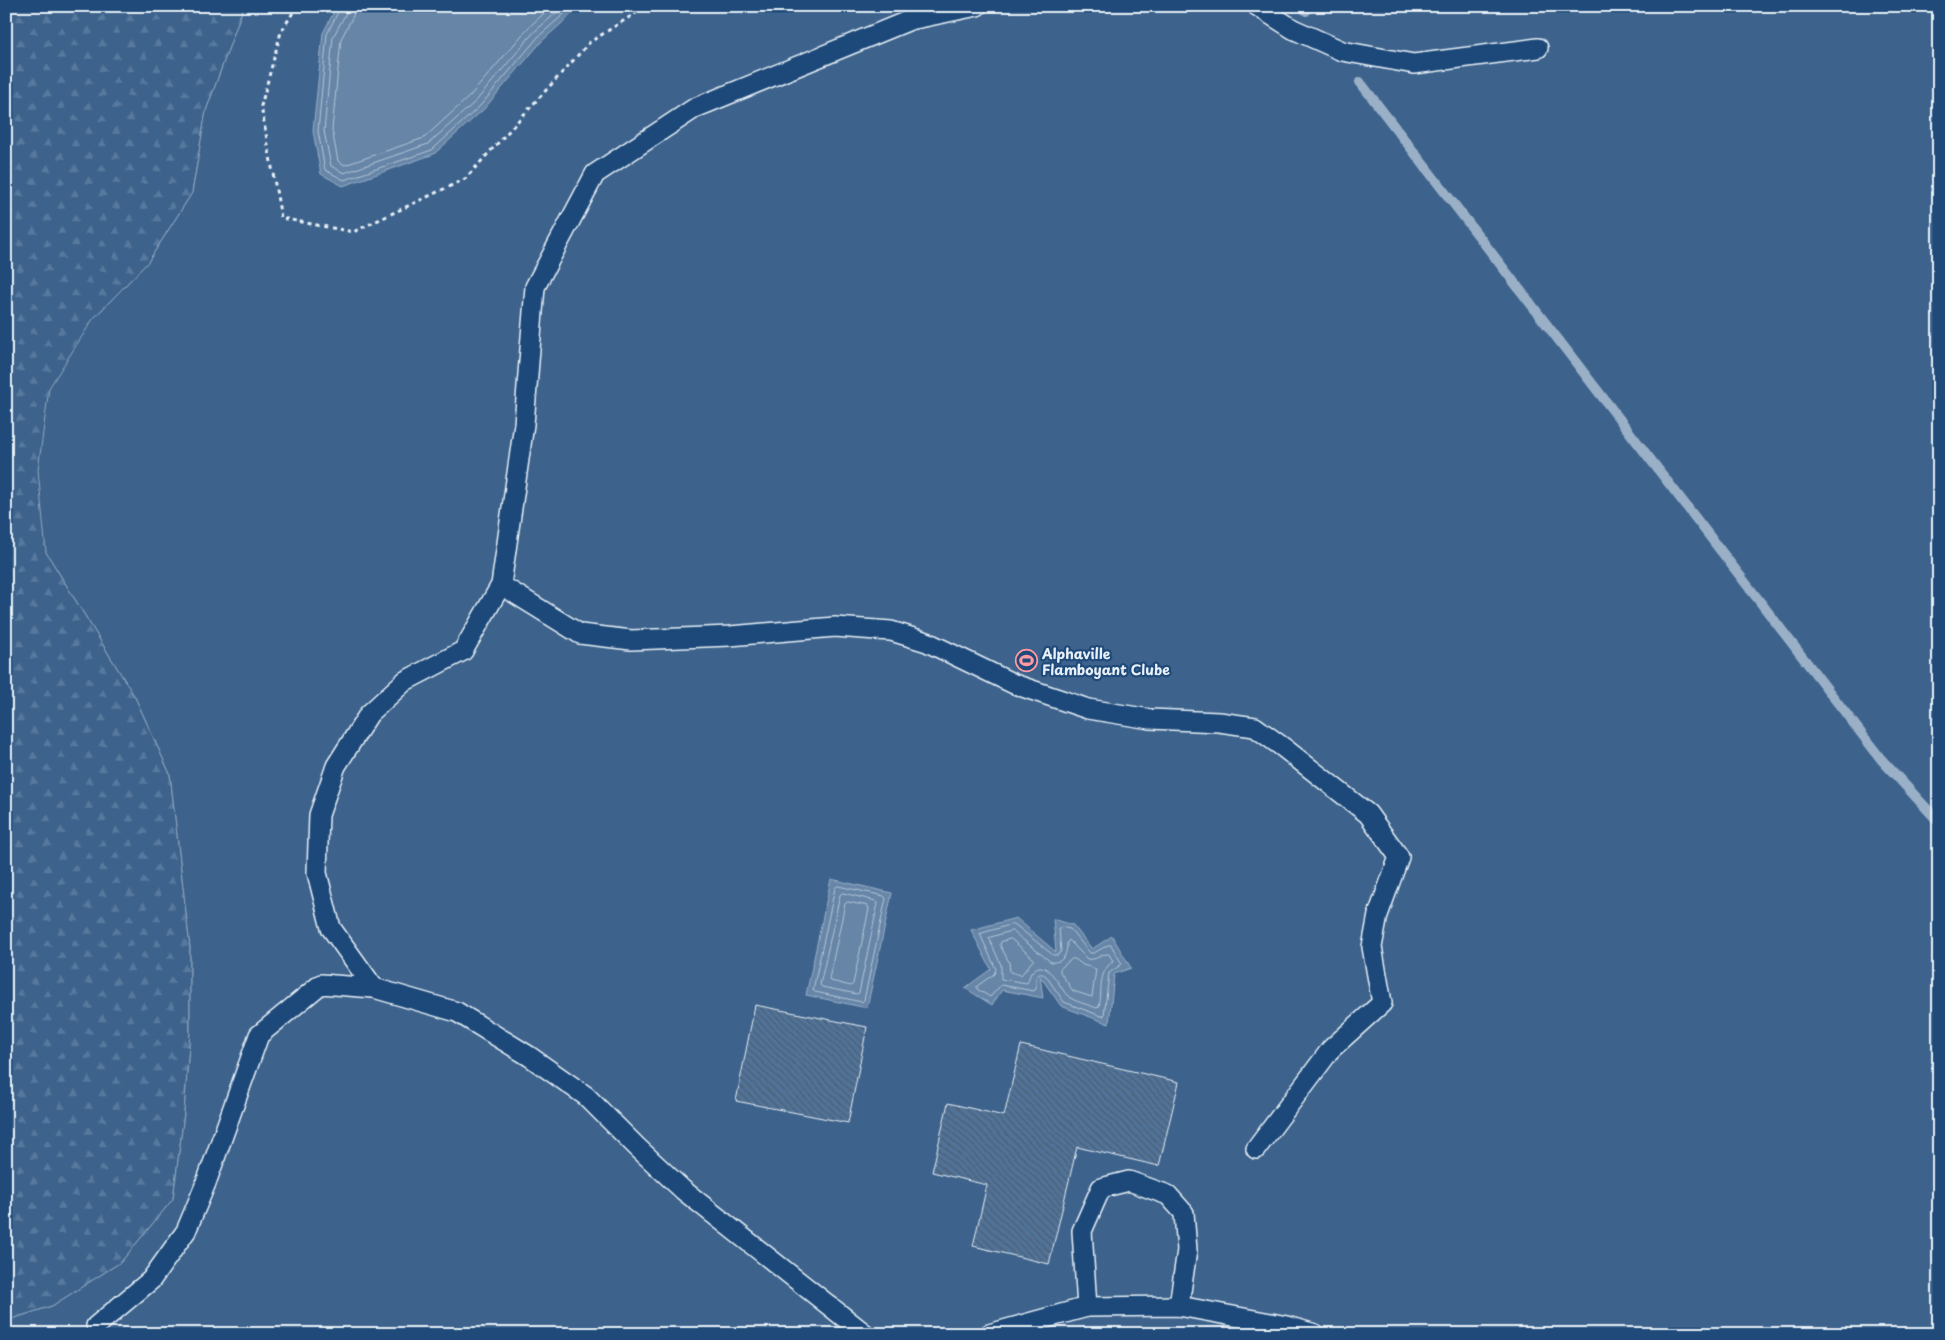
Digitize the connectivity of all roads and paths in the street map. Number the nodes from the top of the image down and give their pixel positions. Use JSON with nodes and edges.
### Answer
{"nodes":[{"id":1,"x":298,"y":6,"type":"edge"},
{"id":2,"x":646,"y":6,"type":"edge"},
{"id":3,"x":977,"y":6,"type":"edge"},
{"id":4,"x":1257,"y":6,"type":"edge"},
{"id":5,"x":1538,"y":48,"type":"dead end"},
{"id":6,"x":501,"y":585,"type":"junction"},
{"id":7,"x":374,"y":988,"type":"junction"},
{"id":8,"x":1256,"y":1149,"type":"dead end"},
{"id":9,"x":1180,"y":1306,"type":"junction"},
{"id":10,"x":1087,"y":1307,"type":"junction"},
{"id":11,"x":96,"y":1326,"type":"dead end"},
{"id":12,"x":1286,"y":1330,"type":"edge"},
{"id":13,"x":865,"y":1334,"type":"edge"},
{"id":14,"x":989,"y":1334,"type":"edge"},
{"id":15,"x":1315,"y":1334,"type":"edge"}],
"edges":[{"from":1,"to":2,"type":"path"},
{"from":3,"to":6,"type":"lane"},
{"from":4,"to":5,"type":"lane"},
{"from":6,"to":7,"type":"lane"},
{"from":6,"to":8,"type":"lane"},
{"from":7,"to":11,"type":"lane"},
{"from":7,"to":13,"type":"lane"},
{"from":9,"to":10,"type":"lane"},
{"from":9,"to":10,"type":"lane"},
{"from":9,"to":12,"type":"lane"},
{"from":10,"to":14,"type":"lane"},
{"from":12,"to":15,"type":"lane"}]}
